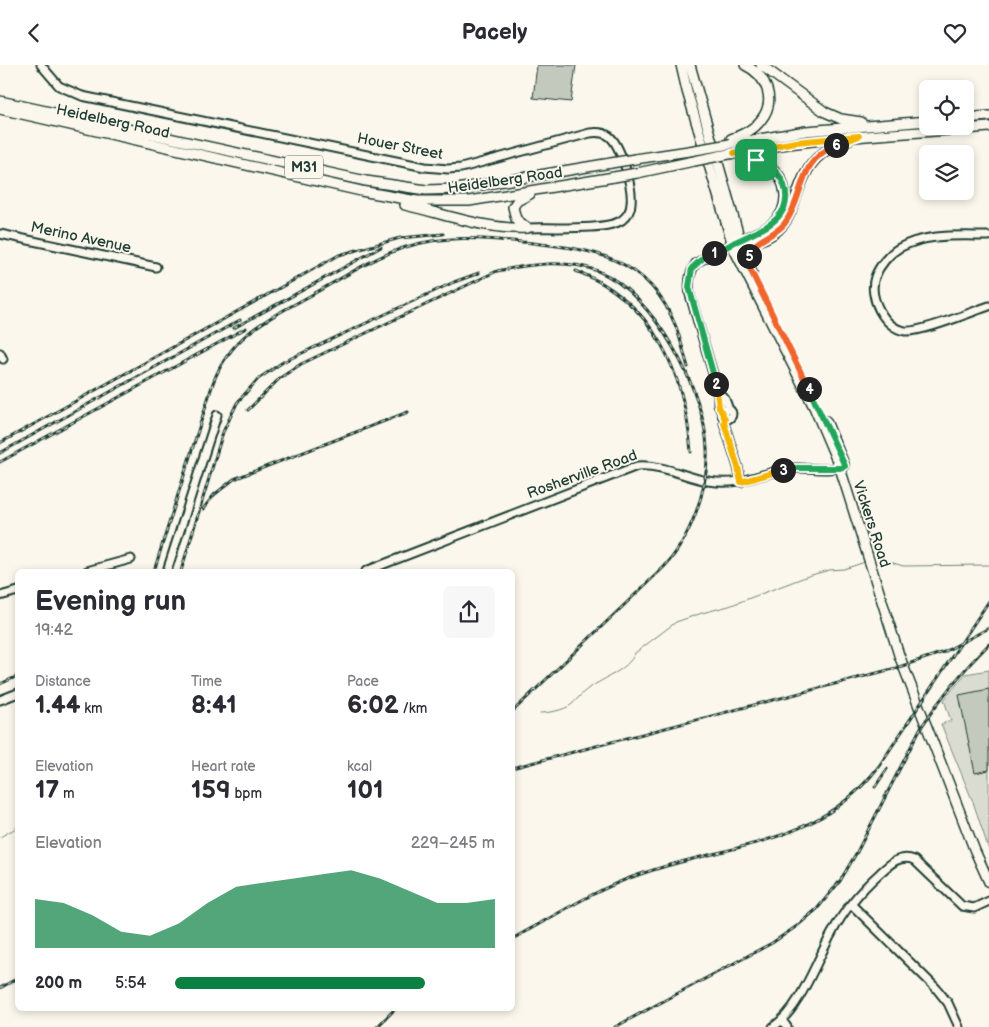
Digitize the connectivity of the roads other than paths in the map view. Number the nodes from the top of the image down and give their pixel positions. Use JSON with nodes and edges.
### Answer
{"nodes":[{"id":1,"x":41,"y":65,"type":"edge"},
{"id":2,"x":681,"y":65,"type":"edge"},
{"id":3,"x":690,"y":65,"type":"edge"},
{"id":4,"x":698,"y":65,"type":"edge"},
{"id":5,"x":745,"y":65,"type":"edge"},
{"id":6,"x":761,"y":65,"type":"edge"},
{"id":7,"x":692,"y":75,"type":"junction"},
{"id":8,"x":0,"y":101,"type":"edge"},
{"id":9,"x":0,"y":109,"type":"edge"},
{"id":10,"x":989,"y":116,"type":"edge"},
{"id":11,"x":974,"y":117,"type":"edge"},
{"id":12,"x":919,"y":122,"type":"edge"},
{"id":13,"x":878,"y":124,"type":"junction"},
{"id":14,"x":989,"y":127,"type":"edge"},
{"id":15,"x":859,"y":136,"type":"junction"},
{"id":16,"x":728,"y":142,"type":"junction"},
{"id":17,"x":734,"y":153,"type":"junction"},
{"id":18,"x":557,"y":186,"type":"junction"},
{"id":19,"x":361,"y":191,"type":"junction"},
{"id":20,"x":735,"y":225,"type":"junction"},
{"id":21,"x":527,"y":227,"type":"junction"},
{"id":22,"x":0,"y":234,"type":"edge"},
{"id":23,"x":752,"y":235,"type":"junction"},
{"id":24,"x":989,"y":235,"type":"edge"},
{"id":25,"x":762,"y":239,"type":"junction"},
{"id":26,"x":735,"y":245,"type":"junction"},
{"id":27,"x":748,"y":264,"type":"junction"},
{"id":28,"x":156,"y":267,"type":"dead end"},
{"id":29,"x":989,"y":306,"type":"edge"},
{"id":30,"x":217,"y":415,"type":"dead end"},
{"id":31,"x":842,"y":467,"type":"junction"},
{"id":32,"x":741,"y":482,"type":"junction"},
{"id":33,"x":131,"y":559,"type":"dead end"},
{"id":34,"x":94,"y":569,"type":"edge"},
{"id":35,"x":168,"y":569,"type":"edge"},
{"id":36,"x":371,"y":569,"type":"edge"},
{"id":37,"x":15,"y":592,"type":"edge"},
{"id":38,"x":0,"y":596,"type":"edge"},
{"id":39,"x":892,"y":624,"type":"junction"},
{"id":40,"x":15,"y":694,"type":"edge"},
{"id":41,"x":0,"y":700,"type":"edge"},
{"id":42,"x":989,"y":872,"type":"edge"},
{"id":43,"x":989,"y":882,"type":"edge"},
{"id":44,"x":989,"y":901,"type":"edge"},
{"id":45,"x":851,"y":904,"type":"junction"},
{"id":46,"x":782,"y":1020,"type":"junction"},
{"id":47,"x":773,"y":1027,"type":"edge"},
{"id":48,"x":787,"y":1027,"type":"edge"},
{"id":49,"x":959,"y":1027,"type":"edge"}],
"edges":[{"from":1,"to":21,"type":"street","name":"Houer Street"},
{"from":2,"to":26,"type":"main road","name":"Vickers Road"},
{"from":3,"to":7,"type":"main road","name":"Vickers Road"},
{"from":4,"to":7,"type":"main road"},
{"from":5,"to":16,"type":"main road"},
{"from":6,"to":13,"type":"main road"},
{"from":7,"to":20,"type":"main road","name":"Vickers Road"},
{"from":8,"to":16,"type":"main road","name":"Heidelberg Road","number":"M31","bridge":true},
{"from":9,"to":19,"type":"main road","name":"Heidelberg Road","number":"M31"},
{"from":10,"to":11,"type":"main road"},
{"from":12,"to":13,"type":"main road","name":"Heidelberg Road","number":"M31"},
{"from":13,"to":16,"type":"main road","name":"Heidelberg Road","number":"M31"},
{"from":14,"to":15,"type":"main road","name":"Heidelberg Road","number":"M31"},
{"from":15,"to":17,"type":"main road","name":"Heidelberg Road","number":"M31"},
{"from":15,"to":25,"type":"main road"},
{"from":17,"to":18,"type":"main road","name":"Heidelberg Road","number":"M31","bridge":true},
{"from":17,"to":23,"type":"main road"},
{"from":18,"to":19,"type":"main road","name":"Heidelberg Road","number":"M31"},
{"from":18,"to":21,"type":"main road"},
{"from":19,"to":21,"type":"main road"},
{"from":20,"to":23,"type":"main road"},
{"from":20,"to":26,"type":"main road","name":"Vickers Road"},
{"from":22,"to":28,"type":"street","name":"Merino Avenue"},
{"from":23,"to":26,"type":"main road"},
{"from":24,"to":29,"type":"street"},
{"from":25,"to":26,"type":"main road"},
{"from":25,"to":27,"type":"main road"},
{"from":26,"to":27,"type":"main road","name":"Vickers Road"},
{"from":26,"to":31,"type":"main road","name":"Vickers Road"},
{"from":26,"to":32,"type":"street"},
{"from":27,"to":31,"type":"main road","name":"Vickers Road"},
{"from":30,"to":35,"type":"street"},
{"from":31,"to":32,"type":"street","name":"Rosherville Road"},
{"from":31,"to":39,"type":"main road","name":"Vickers Road"},
{"from":32,"to":36,"type":"street","name":"Rosherville Road"},
{"from":33,"to":34,"type":"street"},
{"from":37,"to":38,"type":"street"},
{"from":39,"to":42,"type":"main road","name":"Vickers Road"},
{"from":39,"to":43,"type":"main road","name":"Vickers Road"},
{"from":40,"to":41,"type":"street"},
{"from":44,"to":45,"type":"street"},
{"from":45,"to":46,"type":"street"},
{"from":45,"to":49,"type":"street"},
{"from":46,"to":47,"type":"street"},
{"from":46,"to":48,"type":"street"}]}
